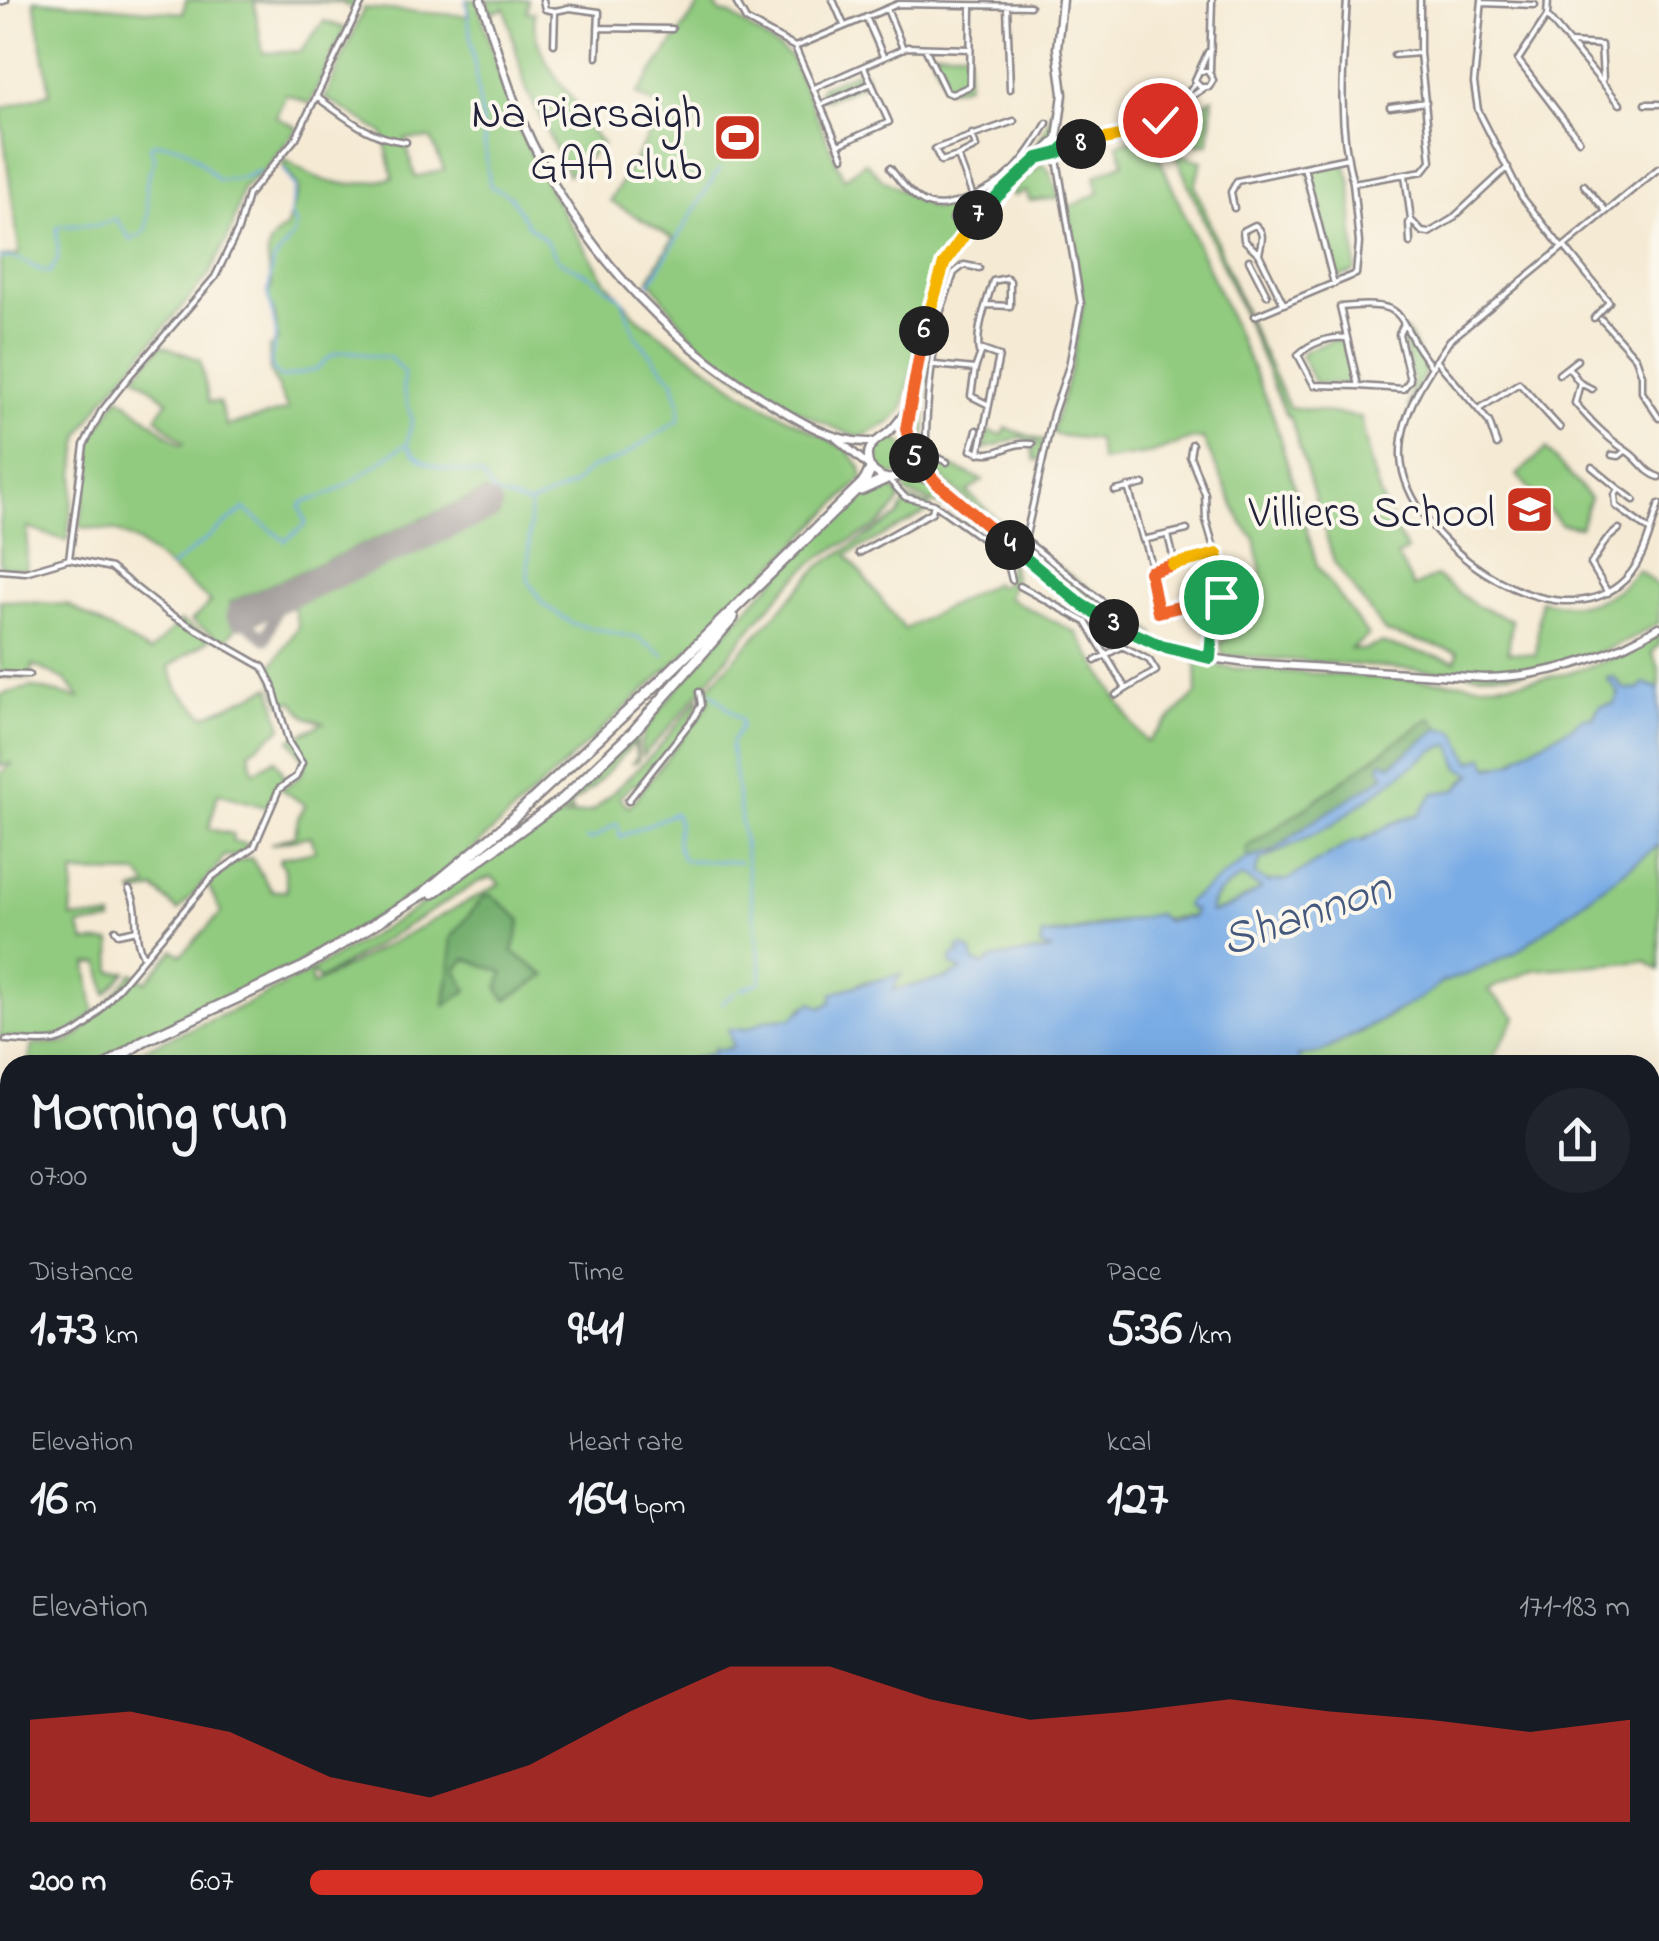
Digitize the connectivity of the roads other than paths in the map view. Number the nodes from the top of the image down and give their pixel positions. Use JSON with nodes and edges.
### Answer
{"nodes":[{"id":1,"x":363,"y":0,"type":"edge"},
{"id":2,"x":543,"y":0,"type":"edge"},
{"id":3,"x":735,"y":0,"type":"edge"},
{"id":4,"x":833,"y":0,"type":"edge"},
{"id":5,"x":1062,"y":0,"type":"edge"},
{"id":6,"x":1212,"y":0,"type":"edge"},
{"id":7,"x":1347,"y":0,"type":"edge"},
{"id":8,"x":1420,"y":0,"type":"edge"},
{"id":9,"x":1548,"y":0,"type":"edge"},
{"id":10,"x":1482,"y":1,"type":"edge"},
{"id":11,"x":482,"y":2,"type":"edge"},
{"id":12,"x":971,"y":6,"type":"junction"},
{"id":13,"x":1008,"y":6,"type":"junction"},
{"id":14,"x":1030,"y":6,"type":"dead end"},
{"id":15,"x":1535,"y":6,"type":"dead end"},
{"id":16,"x":887,"y":9,"type":"junction"},
{"id":17,"x":555,"y":11,"type":"junction"},
{"id":18,"x":599,"y":12,"type":"junction"},
{"id":19,"x":608,"y":12,"type":"dead end"},
{"id":20,"x":1547,"y":16,"type":"junction"},
{"id":21,"x":866,"y":17,"type":"junction"},
{"id":22,"x":844,"y":26,"type":"junction"},
{"id":23,"x":598,"y":28,"type":"junction"},
{"id":24,"x":672,"y":29,"type":"dead end"},
{"id":25,"x":1571,"y":42,"type":"junction"},
{"id":26,"x":554,"y":44,"type":"dead end"},
{"id":27,"x":795,"y":48,"type":"junction"},
{"id":28,"x":903,"y":48,"type":"junction"},
{"id":29,"x":925,"y":48,"type":"junction"},
{"id":30,"x":935,"y":48,"type":"junction"},
{"id":31,"x":970,"y":50,"type":"junction"},
{"id":32,"x":1208,"y":52,"type":"junction"},
{"id":33,"x":1420,"y":53,"type":"junction"},
{"id":34,"x":1394,"y":55,"type":"dead end"},
{"id":35,"x":883,"y":56,"type":"junction"},
{"id":36,"x":928,"y":56,"type":"junction"},
{"id":37,"x":597,"y":58,"type":"dead end"},
{"id":38,"x":864,"y":68,"type":"junction"},
{"id":39,"x":1200,"y":71,"type":"junction"},
{"id":40,"x":1210,"y":72,"type":"junction"},
{"id":41,"x":1196,"y":81,"type":"junction"},
{"id":42,"x":872,"y":83,"type":"junction"},
{"id":43,"x":1604,"y":83,"type":"junction"},
{"id":44,"x":814,"y":88,"type":"junction"},
{"id":45,"x":1204,"y":88,"type":"junction"},
{"id":46,"x":1010,"y":89,"type":"dead end"},
{"id":47,"x":318,"y":98,"type":"junction"},
{"id":48,"x":1426,"y":102,"type":"junction"},
{"id":49,"x":1620,"y":104,"type":"dead end"},
{"id":50,"x":1645,"y":104,"type":"dead end"},
{"id":51,"x":1659,"y":104,"type":"edge"},
{"id":52,"x":821,"y":106,"type":"junction"},
{"id":53,"x":1390,"y":108,"type":"dead end"},
{"id":54,"x":1173,"y":111,"type":"junction"},
{"id":55,"x":1014,"y":121,"type":"dead end"},
{"id":56,"x":1048,"y":123,"type":"dead end"},
{"id":57,"x":972,"y":134,"type":"junction"},
{"id":58,"x":1057,"y":139,"type":"junction"},
{"id":59,"x":1578,"y":140,"type":"dead end"},
{"id":60,"x":406,"y":142,"type":"dead end"},
{"id":61,"x":838,"y":145,"type":"junction"},
{"id":62,"x":1064,"y":147,"type":"junction"},
{"id":63,"x":1053,"y":151,"type":"junction"},
{"id":64,"x":958,"y":156,"type":"junction"},
{"id":65,"x":843,"y":157,"type":"dead end"},
{"id":66,"x":1346,"y":158,"type":"junction"},
{"id":67,"x":1508,"y":166,"type":"junction"},
{"id":68,"x":1304,"y":167,"type":"junction"},
{"id":69,"x":890,"y":168,"type":"dead end"},
{"id":70,"x":1659,"y":168,"type":"edge"},
{"id":71,"x":1405,"y":175,"type":"junction"},
{"id":72,"x":1354,"y":183,"type":"junction"},
{"id":73,"x":1584,"y":184,"type":"dead end"},
{"id":74,"x":972,"y":197,"type":"junction"},
{"id":75,"x":1234,"y":208,"type":"dead end"},
{"id":76,"x":1606,"y":211,"type":"junction"},
{"id":77,"x":1411,"y":220,"type":"junction"},
{"id":78,"x":1416,"y":227,"type":"junction"},
{"id":79,"x":964,"y":232,"type":"junction"},
{"id":80,"x":1409,"y":234,"type":"junction"},
{"id":81,"x":1410,"y":243,"type":"dead end"},
{"id":82,"x":1563,"y":247,"type":"junction"},
{"id":83,"x":1258,"y":254,"type":"junction"},
{"id":84,"x":974,"y":260,"type":"dead end"},
{"id":85,"x":1249,"y":260,"type":"dead end"},
{"id":86,"x":972,"y":266,"type":"junction"},
{"id":87,"x":979,"y":268,"type":"dead end"},
{"id":88,"x":1268,"y":272,"type":"junction"},
{"id":89,"x":1258,"y":278,"type":"junction"},
{"id":90,"x":1334,"y":284,"type":"junction"},
{"id":91,"x":1267,"y":295,"type":"dead end"},
{"id":92,"x":1337,"y":298,"type":"dead end"},
{"id":93,"x":987,"y":304,"type":"junction"},
{"id":94,"x":1284,"y":305,"type":"junction"},
{"id":95,"x":1340,"y":307,"type":"junction"},
{"id":96,"x":927,"y":316,"type":"junction"},
{"id":97,"x":1255,"y":316,"type":"dead end"},
{"id":98,"x":938,"y":319,"type":"junction"},
{"id":99,"x":1404,"y":324,"type":"junction"},
{"id":100,"x":1346,"y":338,"type":"junction"},
{"id":101,"x":979,"y":352,"type":"junction"},
{"id":102,"x":1436,"y":360,"type":"junction"},
{"id":103,"x":1577,"y":360,"type":"dead end"},
{"id":104,"x":935,"y":365,"type":"junction"},
{"id":105,"x":1431,"y":366,"type":"junction"},
{"id":106,"x":1568,"y":367,"type":"junction"},
{"id":107,"x":975,"y":369,"type":"junction"},
{"id":108,"x":1560,"y":374,"type":"dead end"},
{"id":109,"x":1580,"y":383,"type":"junction"},
{"id":110,"x":1358,"y":386,"type":"junction"},
{"id":111,"x":1592,"y":390,"type":"dead end"},
{"id":112,"x":989,"y":405,"type":"junction"},
{"id":113,"x":908,"y":407,"type":"junction"},
{"id":114,"x":1479,"y":409,"type":"junction"},
{"id":115,"x":1659,"y":418,"type":"edge"},
{"id":116,"x":1560,"y":428,"type":"dead end"},
{"id":117,"x":976,"y":430,"type":"dead end"},
{"id":118,"x":886,"y":434,"type":"junction"},
{"id":119,"x":833,"y":435,"type":"junction"},
{"id":120,"x":872,"y":442,"type":"junction"},
{"id":121,"x":908,"y":444,"type":"junction"},
{"id":122,"x":1032,"y":444,"type":"dead end"},
{"id":123,"x":1192,"y":444,"type":"dead end"},
{"id":124,"x":1497,"y":445,"type":"dead end"},
{"id":125,"x":1625,"y":451,"type":"junction"},
{"id":126,"x":979,"y":453,"type":"junction"},
{"id":127,"x":1612,"y":455,"type":"dead end"},
{"id":128,"x":912,"y":456,"type":"junction"},
{"id":129,"x":947,"y":462,"type":"dead end"},
{"id":130,"x":1592,"y":467,"type":"dead end"},
{"id":131,"x":870,"y":468,"type":"junction"},
{"id":132,"x":902,"y":475,"type":"junction"},
{"id":133,"x":1659,"y":477,"type":"edge"},
{"id":134,"x":887,"y":479,"type":"junction"},
{"id":135,"x":938,"y":484,"type":"junction"},
{"id":136,"x":1144,"y":484,"type":"dead end"},
{"id":137,"x":1128,"y":487,"type":"junction"},
{"id":138,"x":898,"y":488,"type":"junction"},
{"id":139,"x":1619,"y":489,"type":"junction"},
{"id":140,"x":1115,"y":491,"type":"dead end"},
{"id":141,"x":1634,"y":500,"type":"dead end"},
{"id":142,"x":934,"y":504,"type":"junction"},
{"id":143,"x":1659,"y":504,"type":"edge"},
{"id":144,"x":1620,"y":529,"type":"dead end"},
{"id":145,"x":1187,"y":530,"type":"dead end"},
{"id":146,"x":1650,"y":531,"type":"junction"},
{"id":147,"x":1168,"y":535,"type":"junction"},
{"id":148,"x":1145,"y":540,"type":"junction"},
{"id":149,"x":858,"y":553,"type":"dead end"},
{"id":150,"x":1217,"y":554,"type":"junction"},
{"id":151,"x":69,"y":559,"type":"junction"},
{"id":152,"x":1175,"y":564,"type":"junction"},
{"id":153,"x":0,"y":570,"type":"edge"},
{"id":154,"x":1153,"y":570,"type":"junction"},
{"id":155,"x":1012,"y":580,"type":"dead end"},
{"id":156,"x":1020,"y":586,"type":"dead end"},
{"id":157,"x":1608,"y":593,"type":"junction"},
{"id":158,"x":1221,"y":597,"type":"dead end"},
{"id":159,"x":1211,"y":600,"type":"junction"},
{"id":160,"x":1214,"y":608,"type":"dead end"},
{"id":161,"x":1131,"y":618,"type":"dead end"},
{"id":162,"x":1659,"y":627,"type":"edge"},
{"id":163,"x":1128,"y":631,"type":"junction"},
{"id":164,"x":1122,"y":646,"type":"junction"},
{"id":165,"x":1105,"y":656,"type":"junction"},
{"id":166,"x":1210,"y":658,"type":"junction"},
{"id":167,"x":1095,"y":662,"type":"dead end"},
{"id":168,"x":0,"y":674,"type":"edge"},
{"id":169,"x":30,"y":675,"type":"dead end"},
{"id":170,"x":1126,"y":690,"type":"junction"},
{"id":171,"x":700,"y":692,"type":"dead end"},
{"id":172,"x":1116,"y":695,"type":"dead end"},
{"id":173,"x":628,"y":801,"type":"dead end"},
{"id":174,"x":130,"y":889,"type":"dead end"},
{"id":175,"x":115,"y":930,"type":"dead end"},
{"id":176,"x":137,"y":930,"type":"junction"},
{"id":177,"x":144,"y":956,"type":"junction"},
{"id":178,"x":6,"y":1040,"type":"dead end"},
{"id":179,"x":122,"y":1055,"type":"edge"},
{"id":180,"x":130,"y":1055,"type":"edge"}],
"edges":[{"from":1,"to":47,"type":"street"},
{"from":2,"to":17,"type":"street"},
{"from":3,"to":27,"type":"street"},
{"from":4,"to":22,"type":"street"},
{"from":5,"to":58,"type":"main road"},
{"from":6,"to":32,"type":"street"},
{"from":7,"to":66,"type":"street"},
{"from":8,"to":33,"type":"street"},
{"from":9,"to":20,"type":"street"},
{"from":10,"to":15,"type":"street"},
{"from":10,"to":67,"type":"street"},
{"from":11,"to":119,"type":"main road"},
{"from":12,"to":13,"type":"street"},
{"from":12,"to":16,"type":"street"},
{"from":12,"to":31,"type":"street"},
{"from":13,"to":14,"type":"street"},
{"from":13,"to":46,"type":"street"},
{"from":16,"to":21,"type":"street"},
{"from":16,"to":28,"type":"street"},
{"from":17,"to":18,"type":"street"},
{"from":17,"to":26,"type":"street"},
{"from":18,"to":19,"type":"street"},
{"from":18,"to":23,"type":"street"},
{"from":20,"to":25,"type":"street"},
{"from":20,"to":59,"type":"street"},
{"from":21,"to":22,"type":"street"},
{"from":21,"to":35,"type":"street"},
{"from":22,"to":27,"type":"street"},
{"from":23,"to":24,"type":"street"},
{"from":23,"to":37,"type":"street"},
{"from":25,"to":43,"type":"street"},
{"from":25,"to":43,"type":"street"},
{"from":27,"to":44,"type":"street"},
{"from":28,"to":29,"type":"street"},
{"from":28,"to":35,"type":"street"},
{"from":29,"to":30,"type":"street"},
{"from":29,"to":36,"type":"street"},
{"from":30,"to":31,"type":"street"},
{"from":30,"to":36,"type":"street"},
{"from":31,"to":36,"type":"street"},
{"from":32,"to":39,"type":"street"},
{"from":32,"to":40,"type":"street"},
{"from":33,"to":34,"type":"street"},
{"from":33,"to":48,"type":"street"},
{"from":35,"to":38,"type":"street"},
{"from":38,"to":42,"type":"street"},
{"from":38,"to":44,"type":"street"},
{"from":39,"to":40,"type":"street"},
{"from":39,"to":41,"type":"street"},
{"from":40,"to":45,"type":"street"},
{"from":41,"to":45,"type":"street"},
{"from":41,"to":54,"type":"street"},
{"from":42,"to":52,"type":"street"},
{"from":42,"to":61,"type":"street"},
{"from":43,"to":49,"type":"street"},
{"from":44,"to":52,"type":"street"},
{"from":45,"to":54,"type":"street"},
{"from":47,"to":60,"type":"street"},
{"from":47,"to":151,"type":"street"},
{"from":48,"to":53,"type":"street"},
{"from":48,"to":71,"type":"street"},
{"from":50,"to":51,"type":"street"},
{"from":52,"to":61,"type":"street"},
{"from":54,"to":62,"type":"street"},
{"from":55,"to":57,"type":"street"},
{"from":56,"to":74,"type":"street"},
{"from":57,"to":64,"type":"street"},
{"from":57,"to":64,"type":"street"},
{"from":58,"to":62,"type":"main road"},
{"from":58,"to":63,"type":"main road"},
{"from":61,"to":65,"type":"street"},
{"from":62,"to":63,"type":"main road"},
{"from":63,"to":79,"type":"main road"},
{"from":63,"to":161,"type":"street"},
{"from":64,"to":74,"type":"street"},
{"from":66,"to":68,"type":"street"},
{"from":66,"to":72,"type":"street"},
{"from":67,"to":78,"type":"street"},
{"from":67,"to":82,"type":"street"},
{"from":68,"to":75,"type":"street"},
{"from":68,"to":90,"type":"street"},
{"from":69,"to":74,"type":"street"},
{"from":70,"to":76,"type":"street"},
{"from":71,"to":72,"type":"street"},
{"from":71,"to":77,"type":"street"},
{"from":72,"to":90,"type":"street"},
{"from":73,"to":76,"type":"street"},
{"from":74,"to":79,"type":"street"},
{"from":76,"to":82,"type":"street"},
{"from":77,"to":78,"type":"street"},
{"from":77,"to":80,"type":"street"},
{"from":78,"to":80,"type":"street"},
{"from":79,"to":96,"type":"main road"},
{"from":80,"to":81,"type":"street"},
{"from":82,"to":102,"type":"street"},
{"from":82,"to":115,"type":"street"},
{"from":83,"to":83,"type":"street"},
{"from":83,"to":88,"type":"street"},
{"from":84,"to":86,"type":"street"},
{"from":85,"to":89,"type":"street"},
{"from":86,"to":87,"type":"street"},
{"from":86,"to":98,"type":"street"},
{"from":88,"to":89,"type":"street"},
{"from":88,"to":94,"type":"street"},
{"from":89,"to":91,"type":"street"},
{"from":90,"to":94,"type":"street"},
{"from":92,"to":95,"type":"street"},
{"from":93,"to":93,"type":"street"},
{"from":93,"to":101,"type":"street"},
{"from":94,"to":97,"type":"street"},
{"from":95,"to":99,"type":"street"},
{"from":95,"to":100,"type":"street"},
{"from":96,"to":98,"type":"street"},
{"from":96,"to":113,"type":"main road"},
{"from":98,"to":104,"type":"street"},
{"from":99,"to":105,"type":"street"},
{"from":99,"to":110,"type":"street"},
{"from":100,"to":110,"type":"street"},
{"from":100,"to":110,"type":"street"},
{"from":101,"to":107,"type":"street"},
{"from":101,"to":112,"type":"street"},
{"from":102,"to":105,"type":"street"},
{"from":102,"to":114,"type":"street"},
{"from":103,"to":106,"type":"street"},
{"from":104,"to":107,"type":"street"},
{"from":104,"to":129,"type":"street"},
{"from":105,"to":157,"type":"street"},
{"from":106,"to":108,"type":"street"},
{"from":106,"to":109,"type":"street"},
{"from":107,"to":112,"type":"street"},
{"from":109,"to":111,"type":"street"},
{"from":109,"to":125,"type":"street"},
{"from":112,"to":126,"type":"street"},
{"from":113,"to":118,"type":"main road"},
{"from":113,"to":121,"type":"main road"},
{"from":114,"to":116,"type":"street"},
{"from":114,"to":124,"type":"street"},
{"from":117,"to":126,"type":"street"},
{"from":118,"to":120,"type":"main road"},
{"from":118,"to":121,"type":"main road"},
{"from":119,"to":120,"type":"main road"},
{"from":119,"to":131,"type":"main road"},
{"from":120,"to":131,"type":"main road"},
{"from":121,"to":128,"type":"main road"},
{"from":122,"to":126,"type":"street"},
{"from":123,"to":150,"type":"street"},
{"from":125,"to":127,"type":"street"},
{"from":125,"to":133,"type":"street"},
{"from":128,"to":132,"type":"main road"},
{"from":128,"to":135,"type":"main road"},
{"from":130,"to":139,"type":"street"},
{"from":131,"to":134,"type":"main road"},
{"from":131,"to":179,"type":"highway"},
{"from":132,"to":134,"type":"main road"},
{"from":132,"to":135,"type":"main road"},
{"from":132,"to":138,"type":"street"},
{"from":134,"to":138,"type":"street"},
{"from":134,"to":180,"type":"highway"},
{"from":135,"to":163,"type":"main road"},
{"from":136,"to":137,"type":"street"},
{"from":137,"to":140,"type":"street"},
{"from":137,"to":148,"type":"street"},
{"from":138,"to":142,"type":"street"},
{"from":139,"to":141,"type":"street"},
{"from":139,"to":146,"type":"street"},
{"from":142,"to":149,"type":"street"},
{"from":142,"to":155,"type":"street"},
{"from":143,"to":146,"type":"street"},
{"from":144,"to":157,"type":"street"},
{"from":145,"to":147,"type":"street"},
{"from":146,"to":157,"type":"street"},
{"from":147,"to":148,"type":"street"},
{"from":147,"to":152,"type":"street"},
{"from":148,"to":154,"type":"street"},
{"from":150,"to":152,"type":"street"},
{"from":150,"to":166,"type":"street"},
{"from":151,"to":153,"type":"street"},
{"from":151,"to":177,"type":"street"},
{"from":152,"to":154,"type":"street"},
{"from":154,"to":159,"type":"street"},
{"from":156,"to":165,"type":"street"},
{"from":158,"to":159,"type":"street"},
{"from":159,"to":160,"type":"street"},
{"from":162,"to":166,"type":"main road"},
{"from":163,"to":164,"type":"street"},
{"from":163,"to":166,"type":"main road"},
{"from":164,"to":165,"type":"street"},
{"from":164,"to":170,"type":"street"},
{"from":165,"to":167,"type":"street"},
{"from":165,"to":170,"type":"street"},
{"from":168,"to":169,"type":"street"},
{"from":170,"to":172,"type":"street"},
{"from":171,"to":173,"type":"street"},
{"from":174,"to":176,"type":"street"},
{"from":175,"to":176,"type":"street"},
{"from":176,"to":177,"type":"street"},
{"from":177,"to":178,"type":"street"}]}
